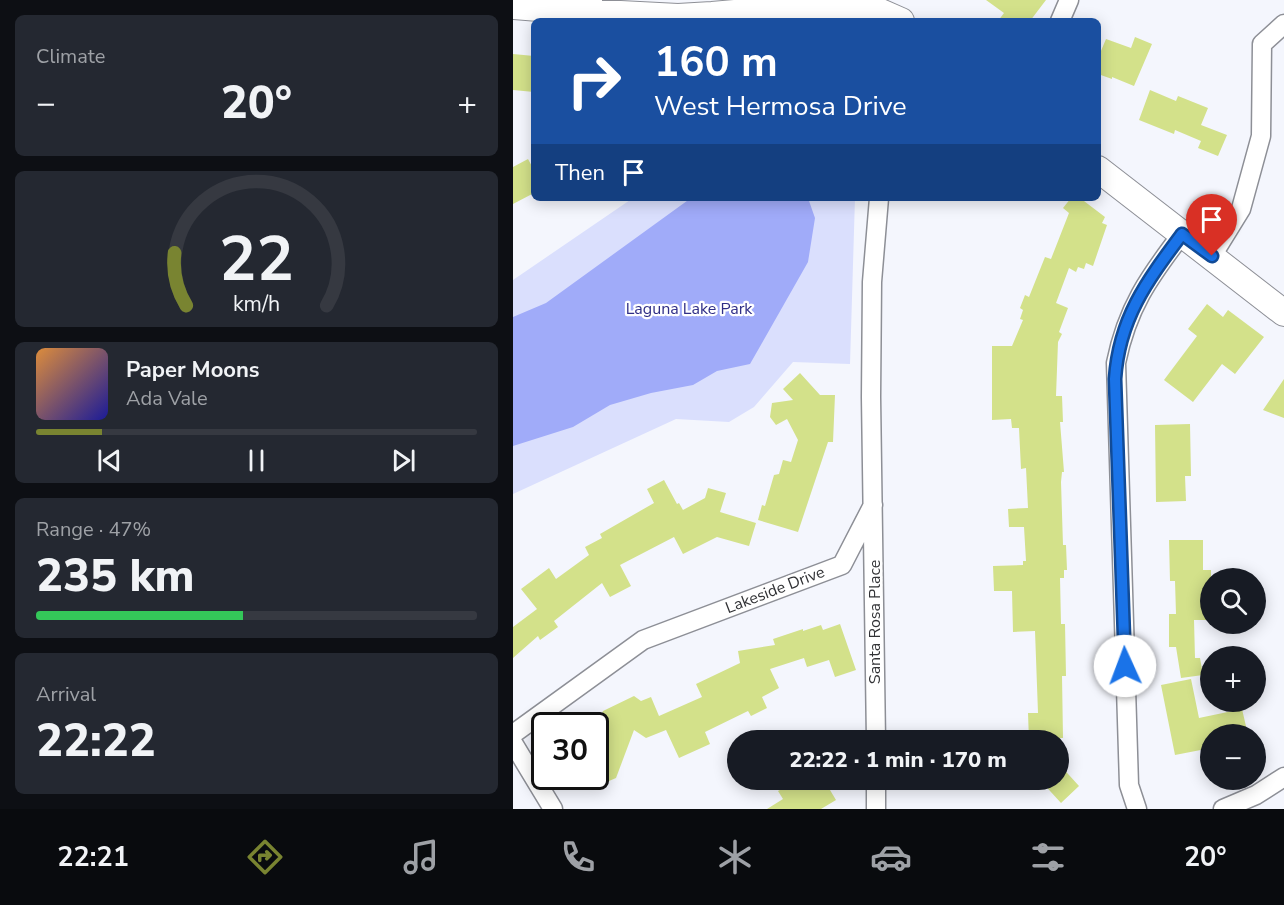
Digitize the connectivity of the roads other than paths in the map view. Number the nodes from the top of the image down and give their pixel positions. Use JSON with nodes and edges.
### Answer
{"nodes":[{"id":1,"x":1069,"y":0,"type":"edge"},
{"id":2,"x":513,"y":6,"type":"edge"},
{"id":3,"x":825,"y":13,"type":"edge"},
{"id":4,"x":894,"y":18,"type":"edge"},
{"id":5,"x":1062,"y":18,"type":"edge"},
{"id":6,"x":1284,"y":24,"type":"edge"},
{"id":7,"x":1101,"y":171,"type":"edge"},
{"id":8,"x":879,"y":201,"type":"edge"},
{"id":9,"x":1182,"y":234,"type":"junction"},
{"id":10,"x":1212,"y":256,"type":"junction"},
{"id":11,"x":1284,"y":313,"type":"edge"},
{"id":12,"x":874,"y":503,"type":"junction"},
{"id":13,"x":876,"y":730,"type":"edge"},
{"id":14,"x":513,"y":734,"type":"edge"},
{"id":15,"x":513,"y":743,"type":"edge"},
{"id":16,"x":1284,"y":777,"type":"edge"},
{"id":17,"x":876,"y":790,"type":"edge"},
{"id":18,"x":553,"y":809,"type":"edge"},
{"id":19,"x":876,"y":809,"type":"edge"},
{"id":20,"x":1137,"y":809,"type":"edge"},
{"id":21,"x":1223,"y":809,"type":"edge"}],
"edges":[{"from":1,"to":5,"type":"street"},
{"from":2,"to":3,"type":"street"},
{"from":3,"to":4,"type":"street"},
{"from":6,"to":10,"type":"street"},
{"from":7,"to":9,"type":"street"},
{"from":8,"to":12,"type":"street","name":"Lakeside Drive"},
{"from":9,"to":10,"type":"street"},
{"from":9,"to":20,"type":"street"},
{"from":10,"to":11,"type":"street"},
{"from":12,"to":13,"type":"street","name":"Santa Rosa Place"},
{"from":12,"to":14,"type":"street","name":"Lakeside Drive"},
{"from":15,"to":18,"type":"street"},
{"from":16,"to":21,"type":"street"},
{"from":17,"to":19,"type":"street"}]}
